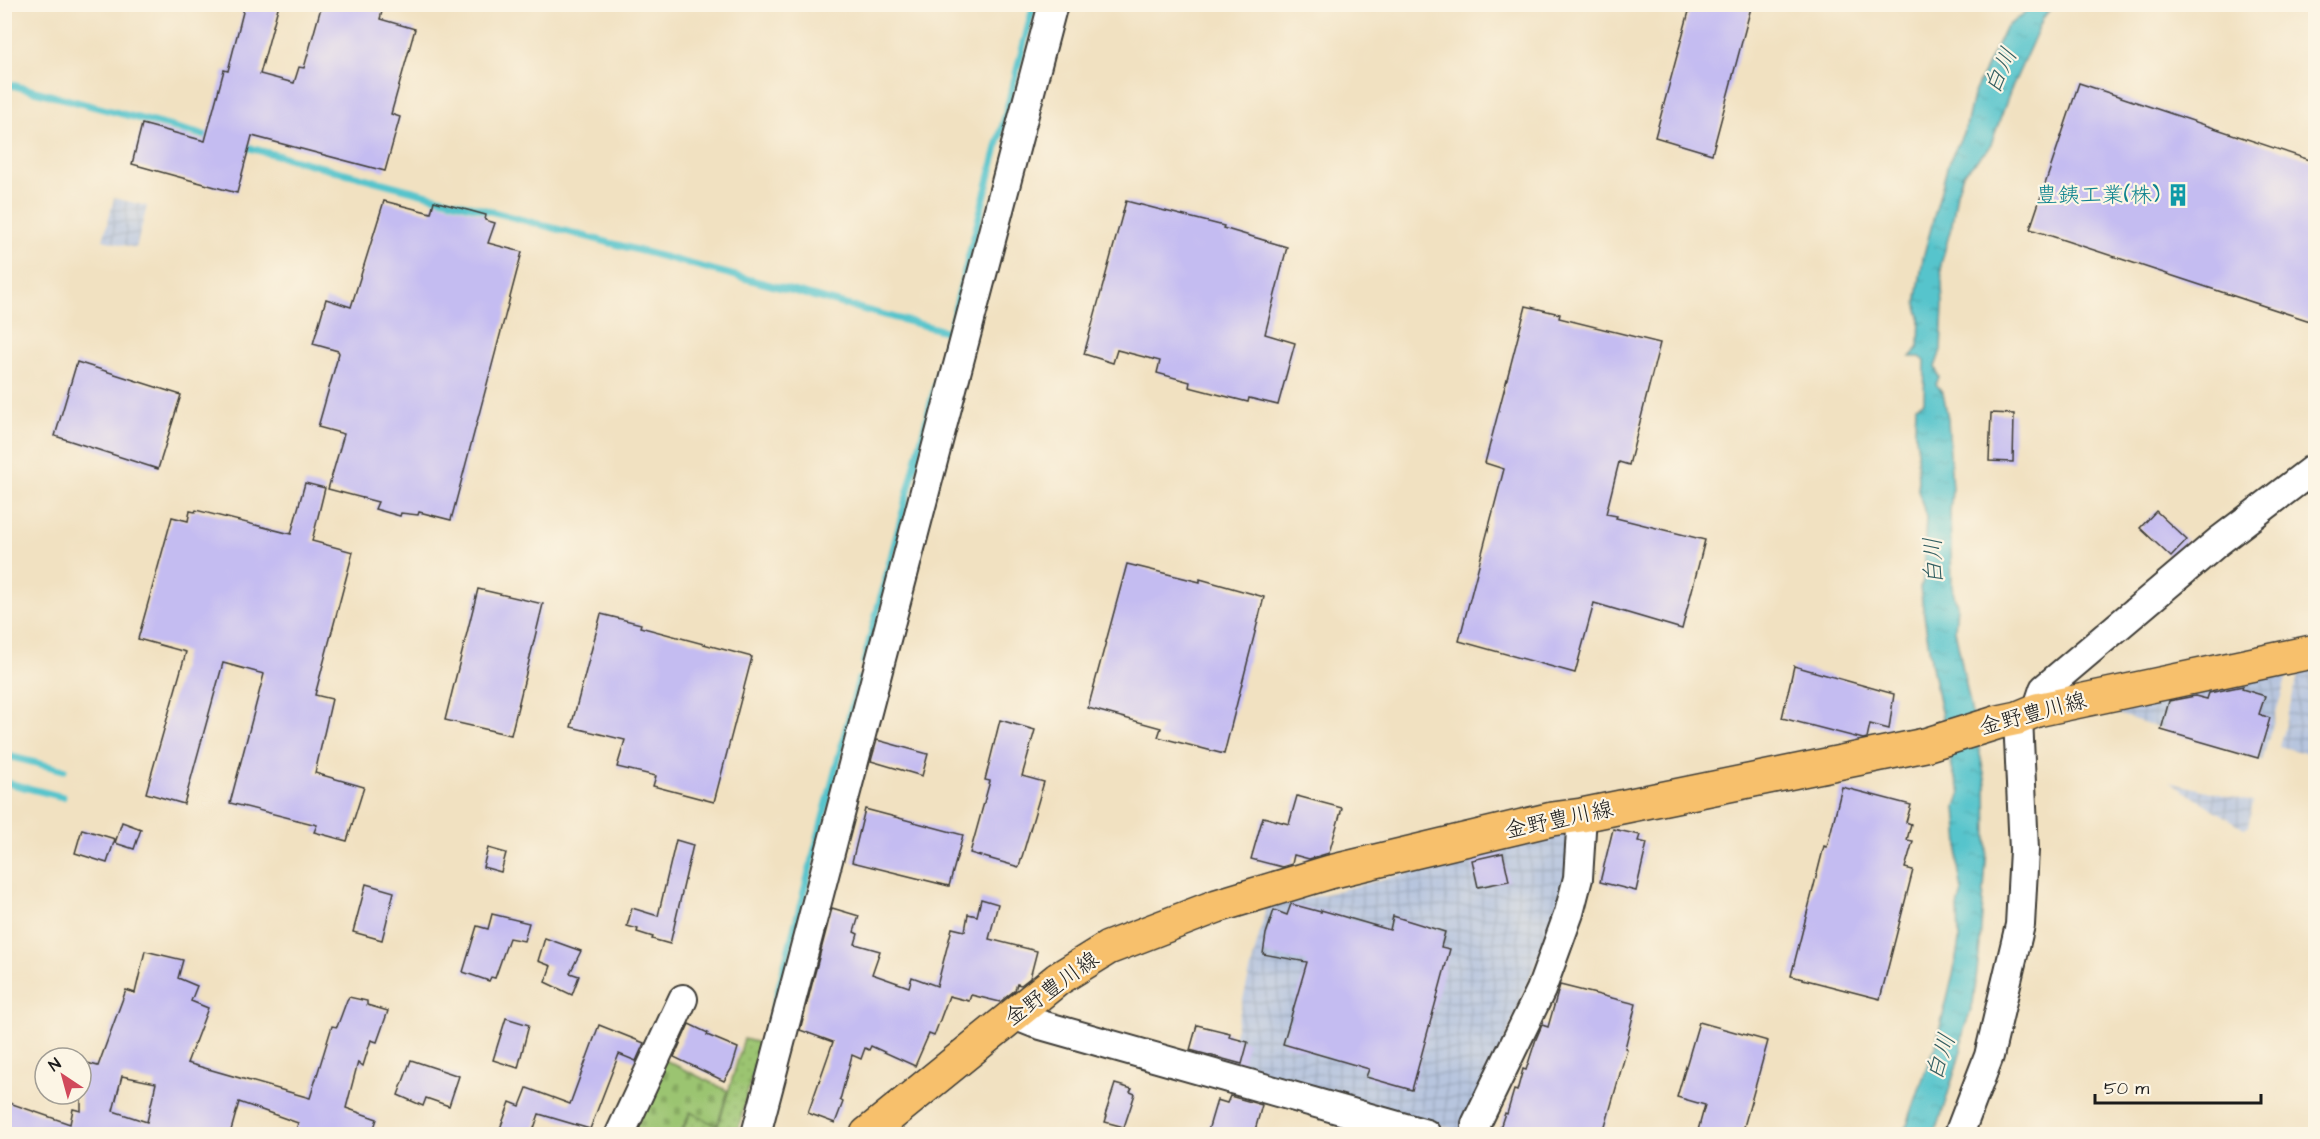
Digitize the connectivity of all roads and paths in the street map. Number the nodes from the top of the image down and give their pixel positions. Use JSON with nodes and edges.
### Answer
{"nodes":[{"id":1,"x":1053,"y":4,"type":"edge"},
{"id":2,"x":2316,"y":466,"type":"edge"},
{"id":3,"x":2316,"y":651,"type":"edge"},
{"id":4,"x":2018,"y":717,"type":"junction"},
{"id":5,"x":1582,"y":815,"type":"junction"},
{"id":6,"x":683,"y":999,"type":"dead end"},
{"id":7,"x":1014,"y":1015,"type":"junction"},
{"id":8,"x":620,"y":1134,"type":"edge"},
{"id":9,"x":756,"y":1134,"type":"edge"},
{"id":10,"x":867,"y":1134,"type":"edge"},
{"id":11,"x":1426,"y":1134,"type":"edge"},
{"id":12,"x":1476,"y":1134,"type":"edge"},
{"id":13,"x":1959,"y":1134,"type":"edge"}],
"edges":[{"from":1,"to":9,"type":"street"},
{"from":2,"to":4,"type":"street"},
{"from":3,"to":4,"type":"main road","name":"金野豊川線"},
{"from":4,"to":5,"type":"main road","name":"金野豊川線"},
{"from":4,"to":13,"type":"street"},
{"from":5,"to":7,"type":"main road","name":"金野豊川線"},
{"from":5,"to":12,"type":"street"},
{"from":6,"to":8,"type":"street"},
{"from":7,"to":10,"type":"main road","name":"金野豊川線"},
{"from":7,"to":11,"type":"street"}]}
